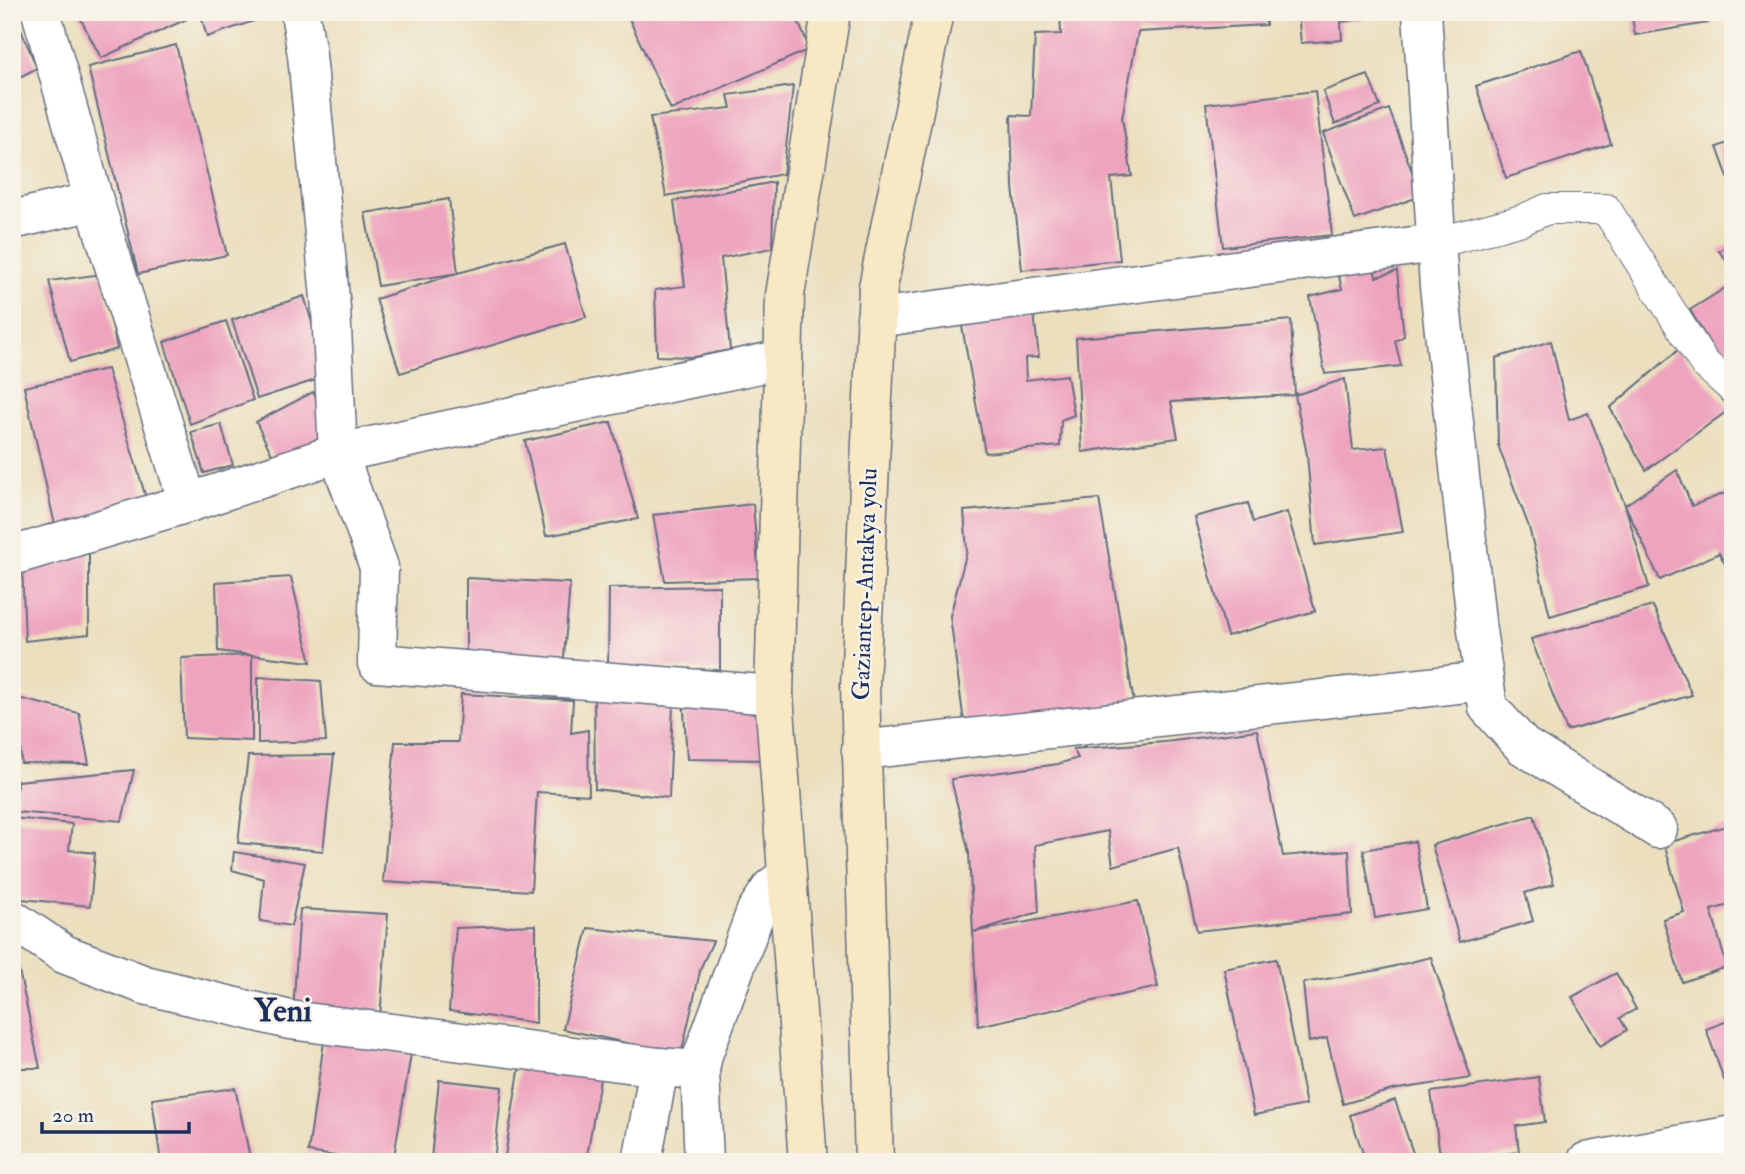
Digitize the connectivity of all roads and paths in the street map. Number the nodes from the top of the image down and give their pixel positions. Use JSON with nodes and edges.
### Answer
{"nodes":[{"id":1,"x":41,"y":12,"type":"edge"},
{"id":2,"x":300,"y":12,"type":"edge"},
{"id":3,"x":831,"y":12,"type":"edge"},
{"id":4,"x":934,"y":12,"type":"edge"},
{"id":5,"x":1422,"y":12,"type":"edge"},
{"id":6,"x":94,"y":201,"type":"junction"},
{"id":7,"x":12,"y":220,"type":"edge"},
{"id":8,"x":1436,"y":243,"type":"junction"},
{"id":9,"x":876,"y":318,"type":"junction"},
{"id":10,"x":783,"y":359,"type":"junction"},
{"id":11,"x":1733,"y":389,"type":"edge"},
{"id":12,"x":338,"y":453,"type":"junction"},
{"id":13,"x":188,"y":503,"type":"junction"},
{"id":14,"x":12,"y":556,"type":"edge"},
{"id":15,"x":1484,"y":681,"type":"junction"},
{"id":16,"x":774,"y":695,"type":"junction"},
{"id":17,"x":861,"y":750,"type":"junction"},
{"id":18,"x":1658,"y":829,"type":"dead end"},
{"id":19,"x":786,"y":877,"type":"junction"},
{"id":20,"x":12,"y":919,"type":"edge"},
{"id":21,"x":659,"y":1068,"type":"junction"},
{"id":22,"x":699,"y":1070,"type":"junction"},
{"id":23,"x":1733,"y":1135,"type":"edge"},
{"id":24,"x":642,"y":1162,"type":"edge"},
{"id":25,"x":704,"y":1162,"type":"edge"},
{"id":26,"x":808,"y":1162,"type":"edge"},
{"id":27,"x":874,"y":1162,"type":"edge"},
{"id":28,"x":1586,"y":1162,"type":"edge"}],
"edges":[{"from":1,"to":6,"type":"street"},
{"from":2,"to":12,"type":"street"},
{"from":3,"to":10,"type":"main road"},
{"from":4,"to":9,"type":"main road","name":"Gaziantep-Antakya yolu"},
{"from":5,"to":8,"type":"street"},
{"from":6,"to":7,"type":"street"},
{"from":6,"to":13,"type":"street"},
{"from":8,"to":9,"type":"street"},
{"from":8,"to":11,"type":"lane"},
{"from":8,"to":15,"type":"street"},
{"from":9,"to":17,"type":"main road","name":"Gaziantep-Antakya yolu"},
{"from":10,"to":12,"type":"street"},
{"from":10,"to":16,"type":"main road"},
{"from":12,"to":13,"type":"street"},
{"from":12,"to":16,"type":"street"},
{"from":13,"to":14,"type":"street"},
{"from":15,"to":17,"type":"street"},
{"from":15,"to":18,"type":"street"},
{"from":16,"to":19,"type":"main road"},
{"from":17,"to":27,"type":"main road","name":"Gaziantep-Antakya yolu"},
{"from":19,"to":22,"type":"street"},
{"from":19,"to":26,"type":"main road"},
{"from":20,"to":21,"type":"street"},
{"from":21,"to":22,"type":"street"},
{"from":21,"to":24,"type":"street"},
{"from":22,"to":25,"type":"street"},
{"from":23,"to":28,"type":"street"}]}
